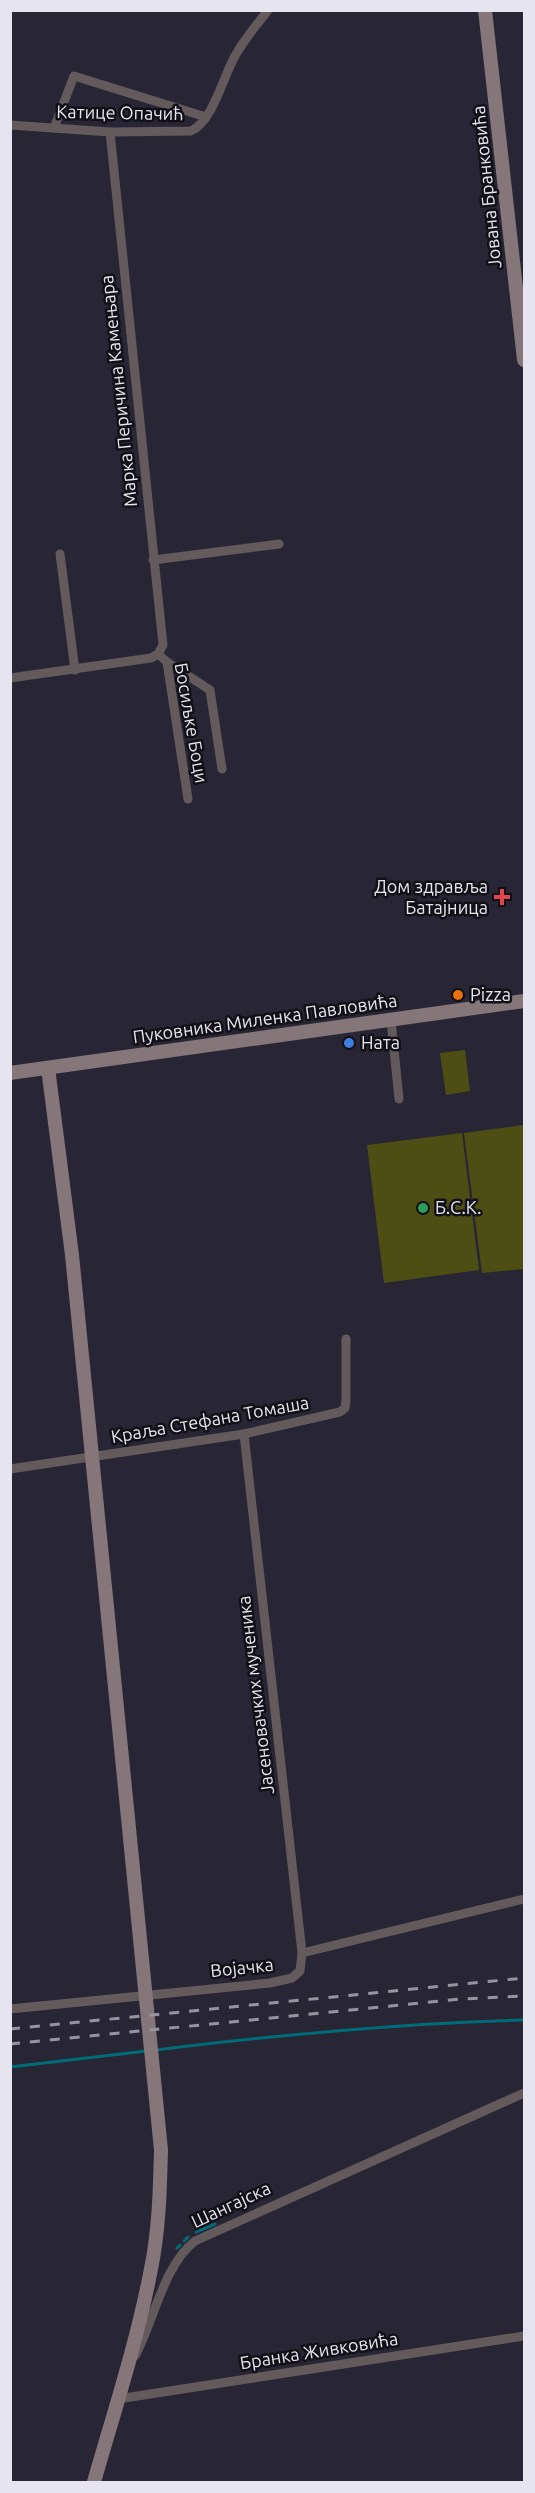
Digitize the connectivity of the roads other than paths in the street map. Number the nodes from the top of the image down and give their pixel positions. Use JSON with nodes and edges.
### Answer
{"nodes":[{"id":1,"x":268,"y":10,"type":"edge"},
{"id":2,"x":485,"y":10,"type":"edge"},
{"id":3,"x":206,"y":117,"type":"junction"},
{"id":4,"x":10,"y":125,"type":"edge"},
{"id":5,"x":54,"y":128,"type":"junction"},
{"id":6,"x":110,"y":132,"type":"junction"},
{"id":7,"x":525,"y":360,"type":"edge"},
{"id":8,"x":279,"y":544,"type":"dead end"},
{"id":9,"x":60,"y":554,"type":"dead end"},
{"id":10,"x":153,"y":560,"type":"junction"},
{"id":11,"x":160,"y":650,"type":"junction"},
{"id":12,"x":166,"y":662,"type":"junction"},
{"id":13,"x":75,"y":670,"type":"junction"},
{"id":14,"x":10,"y":678,"type":"edge"},
{"id":15,"x":222,"y":769,"type":"dead end"},
{"id":16,"x":188,"y":799,"type":"dead end"},
{"id":17,"x":525,"y":1001,"type":"edge"},
{"id":18,"x":391,"y":1020,"type":"junction"},
{"id":19,"x":48,"y":1068,"type":"junction"},
{"id":20,"x":10,"y":1073,"type":"edge"},
{"id":21,"x":399,"y":1099,"type":"dead end"},
{"id":22,"x":346,"y":1339,"type":"dead end"},
{"id":23,"x":244,"y":1434,"type":"junction"},
{"id":24,"x":92,"y":1457,"type":"junction"},
{"id":25,"x":10,"y":1469,"type":"edge"},
{"id":26,"x":525,"y":1899,"type":"edge"},
{"id":27,"x":302,"y":1953,"type":"junction"},
{"id":28,"x":10,"y":2009,"type":"edge"},
{"id":29,"x":525,"y":2093,"type":"edge"},
{"id":30,"x":525,"y":2336,"type":"edge"},
{"id":31,"x":125,"y":2374,"type":"junction"},
{"id":32,"x":118,"y":2399,"type":"junction"},
{"id":33,"x":94,"y":2482,"type":"edge"}],
"edges":[{"from":1,"to":3,"type":"street","name":"Катице Опачић"},
{"from":2,"to":7,"type":"main road","name":"Јована Бранковића"},
{"from":3,"to":5,"type":"street"},
{"from":3,"to":6,"type":"street","name":"Катице Опачић"},
{"from":4,"to":5,"type":"street","name":"Катице Опачић"},
{"from":5,"to":6,"type":"street","name":"Катице Опачић"},
{"from":6,"to":10,"type":"street","name":"Марка Перичина Камењара"},
{"from":8,"to":10,"type":"street"},
{"from":9,"to":13,"type":"street"},
{"from":10,"to":11,"type":"street","name":"Марка Перичина Камењара"},
{"from":11,"to":12,"type":"street","name":"Босиљке Боци"},
{"from":11,"to":13,"type":"street"},
{"from":12,"to":15,"type":"street"},
{"from":12,"to":16,"type":"street","name":"Босиљке Боци"},
{"from":13,"to":14,"type":"street"},
{"from":17,"to":18,"type":"main road","name":"Пуковника Миленка Павловића"},
{"from":18,"to":19,"type":"main road","name":"Пуковника Миленка Павловића"},
{"from":18,"to":21,"type":"street"},
{"from":19,"to":20,"type":"main road","name":"Пуковника Миленка Павловића"},
{"from":19,"to":24,"type":"main road"},
{"from":22,"to":23,"type":"street","name":"Краља Стефана Томаша"},
{"from":23,"to":24,"type":"street","name":"Краља Стефана Томаша"},
{"from":23,"to":27,"type":"street","name":"Јасеновачких мученика"},
{"from":24,"to":25,"type":"street","name":"Краља Стефана Томаша"},
{"from":24,"to":31,"type":"main road"},
{"from":26,"to":27,"type":"street"},
{"from":27,"to":28,"type":"street","name":"Војачка"},
{"from":29,"to":31,"type":"street","name":"Шангајска"},
{"from":30,"to":32,"type":"street","name":"Бранка Живковића"},
{"from":31,"to":32,"type":"main road","name":"Шангајска"},
{"from":32,"to":33,"type":"main road","name":"Шангајска"}]}
